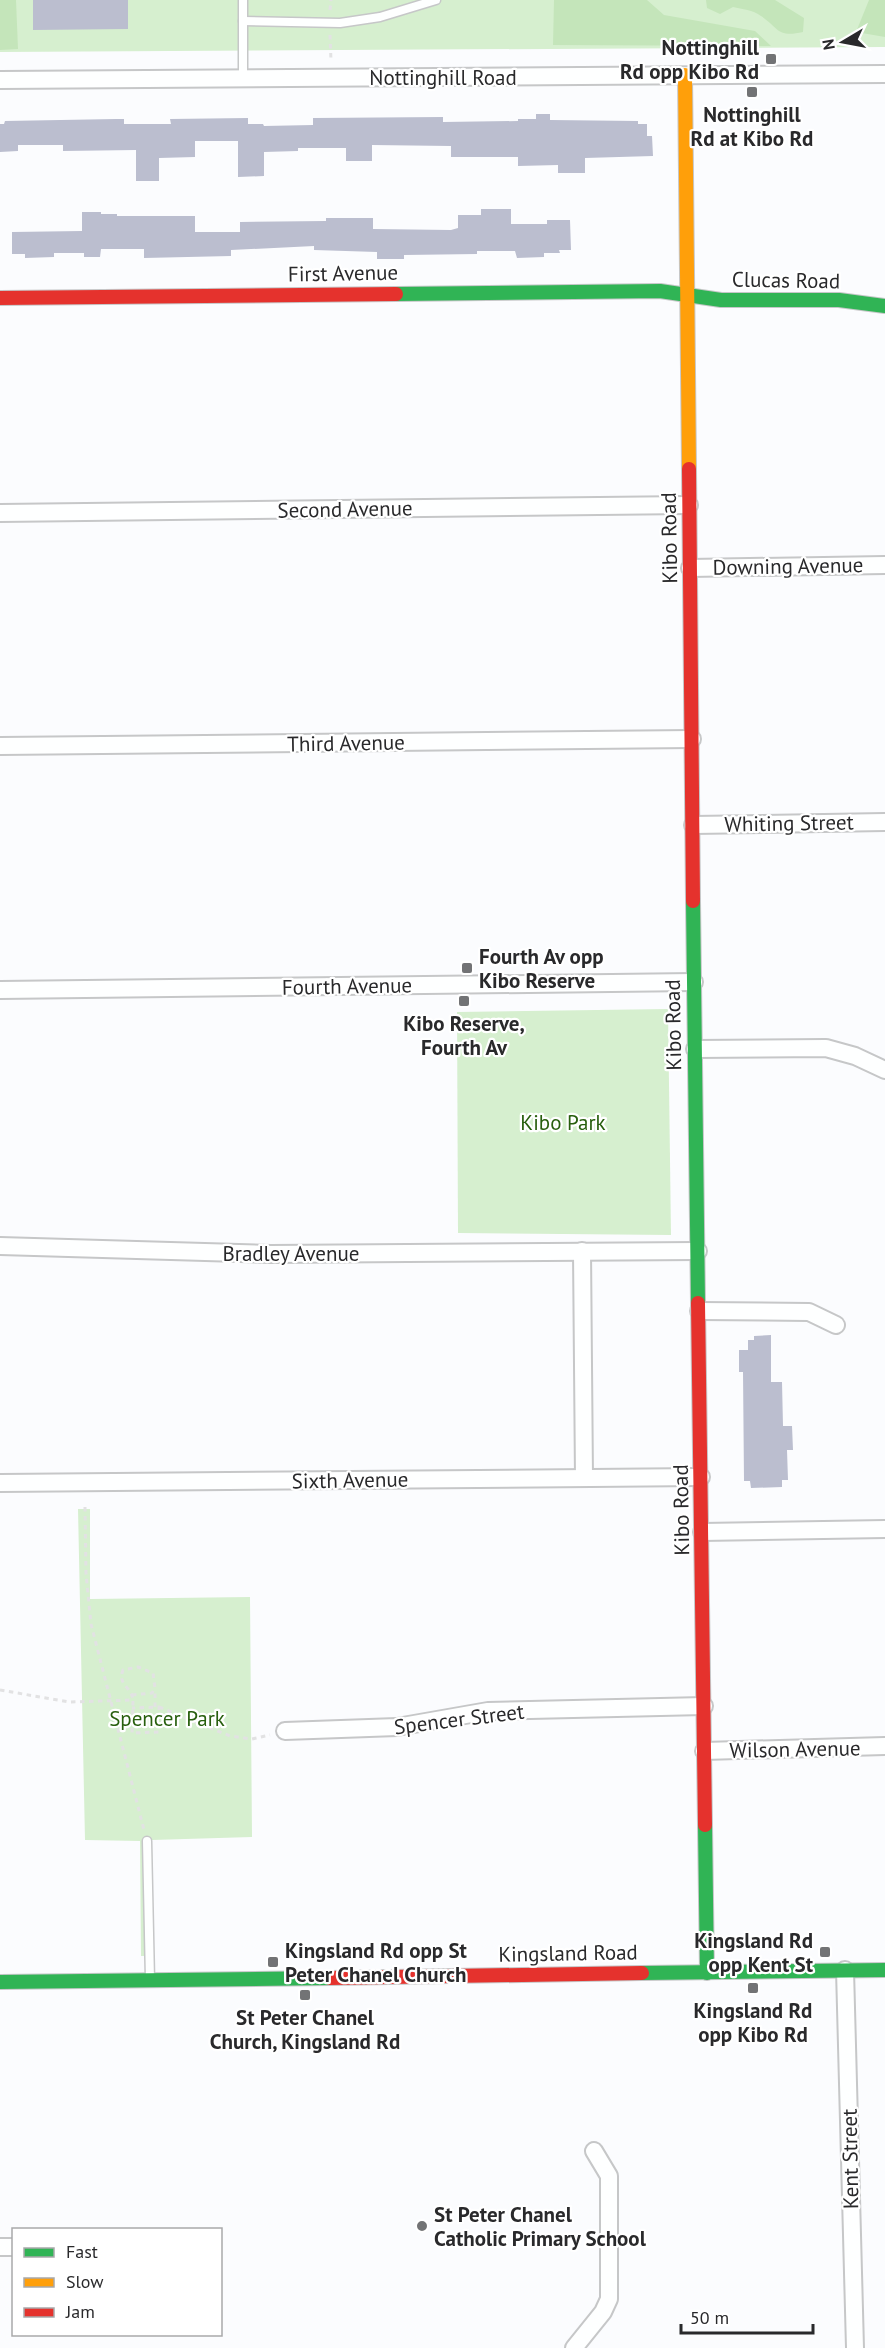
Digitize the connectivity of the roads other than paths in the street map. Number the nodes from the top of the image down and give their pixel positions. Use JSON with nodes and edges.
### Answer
{"nodes":[{"id":1,"x":243,"y":0,"type":"edge"},
{"id":2,"x":436,"y":0,"type":"edge"},
{"id":3,"x":243,"y":21,"type":"junction"},
{"id":4,"x":885,"y":74,"type":"edge"},
{"id":5,"x":685,"y":75,"type":"junction"},
{"id":6,"x":243,"y":79,"type":"junction"},
{"id":7,"x":0,"y":80,"type":"edge"},
{"id":8,"x":686,"y":296,"type":"junction"},
{"id":9,"x":0,"y":298,"type":"edge"},
{"id":10,"x":885,"y":306,"type":"edge"},
{"id":11,"x":689,"y":505,"type":"junction"},
{"id":12,"x":0,"y":513,"type":"edge"},
{"id":13,"x":885,"y":565,"type":"edge"},
{"id":14,"x":690,"y":568,"type":"junction"},
{"id":15,"x":692,"y":739,"type":"junction"},
{"id":16,"x":0,"y":746,"type":"edge"},
{"id":17,"x":885,"y":822,"type":"edge"},
{"id":18,"x":693,"y":825,"type":"junction"},
{"id":19,"x":693,"y":982,"type":"junction"},
{"id":20,"x":0,"y":990,"type":"edge"},
{"id":21,"x":695,"y":1049,"type":"junction"},
{"id":22,"x":885,"y":1070,"type":"edge"},
{"id":23,"x":0,"y":1246,"type":"edge"},
{"id":24,"x":582,"y":1251,"type":"junction"},
{"id":25,"x":698,"y":1251,"type":"junction"},
{"id":26,"x":699,"y":1311,"type":"junction"},
{"id":27,"x":836,"y":1325,"type":"dead end"},
{"id":28,"x":701,"y":1477,"type":"junction"},
{"id":29,"x":584,"y":1478,"type":"junction"},
{"id":30,"x":0,"y":1483,"type":"edge"},
{"id":31,"x":885,"y":1529,"type":"edge"},
{"id":32,"x":702,"y":1532,"type":"junction"},
{"id":33,"x":704,"y":1706,"type":"junction"},
{"id":34,"x":285,"y":1731,"type":"road end"},
{"id":35,"x":885,"y":1746,"type":"edge"},
{"id":36,"x":704,"y":1751,"type":"junction"},
{"id":37,"x":147,"y":1841,"type":"road end"},
{"id":38,"x":845,"y":1970,"type":"junction"},
{"id":39,"x":885,"y":1970,"type":"edge"},
{"id":40,"x":707,"y":1973,"type":"junction"},
{"id":41,"x":150,"y":1980,"type":"junction"},
{"id":42,"x":0,"y":1982,"type":"edge"},
{"id":43,"x":594,"y":2151,"type":"dead end"},
{"id":44,"x":574,"y":2348,"type":"edge"},
{"id":45,"x":855,"y":2348,"type":"edge"}],
"edges":[{"from":1,"to":3,"type":"lane"},
{"from":2,"to":3,"type":"lane"},
{"from":3,"to":6,"type":"lane"},
{"from":4,"to":5,"type":"street","name":"Nottinghill Road"},
{"from":5,"to":6,"type":"street","name":"Nottinghill Road"},
{"from":5,"to":8,"type":"street","name":"Kibo Road"},
{"from":6,"to":7,"type":"street","name":"Nottinghill Road"},
{"from":8,"to":9,"type":"street","name":"First Avenue"},
{"from":8,"to":10,"type":"street","name":"Clucas Road"},
{"from":8,"to":11,"type":"street","name":"Kibo Road"},
{"from":11,"to":12,"type":"street","name":"Second Avenue"},
{"from":11,"to":14,"type":"street","name":"Kibo Road"},
{"from":13,"to":14,"type":"street","name":"Downing Avenue"},
{"from":14,"to":15,"type":"street","name":"Kibo Road"},
{"from":15,"to":16,"type":"street","name":"Third Avenue"},
{"from":15,"to":18,"type":"street","name":"Kibo Road"},
{"from":17,"to":18,"type":"street","name":"Whiting Street"},
{"from":18,"to":19,"type":"street","name":"Kibo Road"},
{"from":19,"to":20,"type":"street","name":"Fourth Avenue"},
{"from":19,"to":21,"type":"street","name":"Kibo Road"},
{"from":21,"to":22,"type":"street"},
{"from":21,"to":25,"type":"street","name":"Kibo Road"},
{"from":23,"to":24,"type":"street","name":"Bradley Avenue"},
{"from":24,"to":25,"type":"street","name":"Bradley Avenue"},
{"from":24,"to":29,"type":"street"},
{"from":25,"to":26,"type":"street","name":"Kibo Road"},
{"from":26,"to":27,"type":"street"},
{"from":26,"to":28,"type":"street","name":"Kibo Road"},
{"from":28,"to":29,"type":"street","name":"Sixth Avenue"},
{"from":28,"to":32,"type":"street","name":"Kibo Road"},
{"from":29,"to":30,"type":"street","name":"Sixth Avenue"},
{"from":31,"to":32,"type":"street"},
{"from":32,"to":33,"type":"street","name":"Kibo Road"},
{"from":33,"to":34,"type":"street","name":"Spencer Street"},
{"from":33,"to":36,"type":"street","name":"Kibo Road"},
{"from":35,"to":36,"type":"street","name":"Wilson Avenue"},
{"from":36,"to":40,"type":"street","name":"Kibo Road"},
{"from":37,"to":41,"type":"lane"},
{"from":38,"to":39,"type":"street","name":"Kingsland Road"},
{"from":38,"to":40,"type":"street","name":"Kingsland Road"},
{"from":38,"to":45,"type":"street","name":"Kent Street"},
{"from":40,"to":41,"type":"street","name":"Kingsland Road"},
{"from":41,"to":42,"type":"street","name":"Kingsland Road"},
{"from":43,"to":44,"type":"street"}]}
